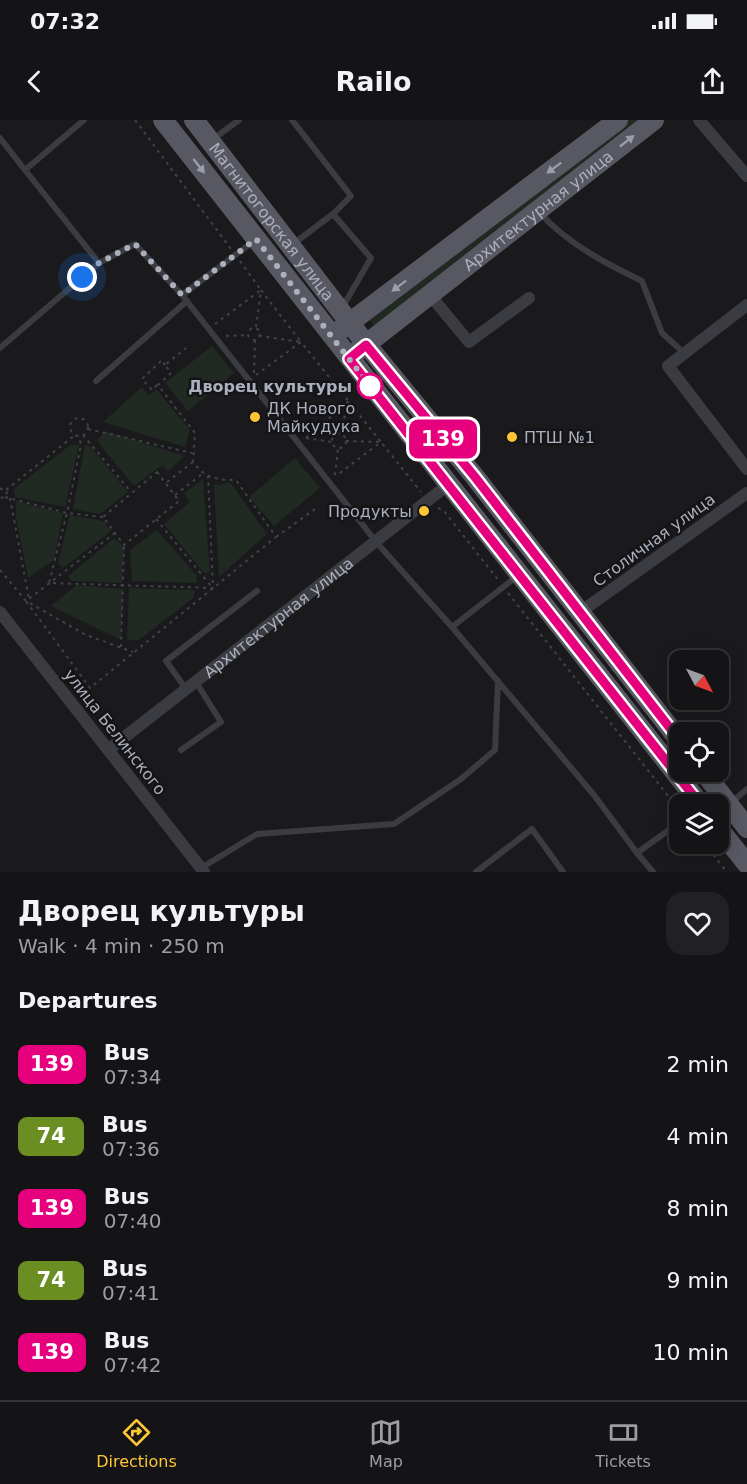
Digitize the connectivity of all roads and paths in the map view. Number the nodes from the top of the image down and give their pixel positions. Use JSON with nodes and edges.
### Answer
{"nodes":[{"id":1,"x":84,"y":120,"type":"edge"},
{"id":2,"x":135,"y":120,"type":"edge"},
{"id":3,"x":163,"y":120,"type":"edge"},
{"id":4,"x":194,"y":120,"type":"edge"},
{"id":5,"x":239,"y":120,"type":"edge"},
{"id":6,"x":292,"y":120,"type":"edge"},
{"id":7,"x":618,"y":120,"type":"edge"},
{"id":8,"x":654,"y":120,"type":"edge"},
{"id":9,"x":699,"y":120,"type":"edge"},
{"id":10,"x":0,"y":138,"type":"edge"},
{"id":11,"x":210,"y":141,"type":"junction"},
{"id":12,"x":25,"y":170,"type":"junction"},
{"id":13,"x":747,"y":176,"type":"edge"},
{"id":14,"x":538,"y":211,"type":"junction"},
{"id":15,"x":333,"y":214,"type":"junction"},
{"id":16,"x":256,"y":239,"type":"junction"},
{"id":17,"x":292,"y":245,"type":"junction"},
{"id":18,"x":235,"y":255,"type":"junction"},
{"id":19,"x":99,"y":263,"type":"junction"},
{"id":20,"x":261,"y":290,"type":"junction"},
{"id":21,"x":182,"y":295,"type":"junction"},
{"id":22,"x":430,"y":295,"type":"junction"},
{"id":23,"x":529,"y":298,"type":"dead end"},
{"id":24,"x":187,"y":301,"type":"junction"},
{"id":25,"x":747,"y":305,"type":"edge"},
{"id":26,"x":345,"y":317,"type":"junction"},
{"id":27,"x":256,"y":327,"type":"junction"},
{"id":28,"x":219,"y":330,"type":"dead end"},
{"id":29,"x":248,"y":335,"type":"junction"},
{"id":30,"x":260,"y":336,"type":"junction"},
{"id":31,"x":332,"y":336,"type":"junction"},
{"id":32,"x":255,"y":340,"type":"junction"},
{"id":33,"x":301,"y":342,"type":"junction"},
{"id":34,"x":229,"y":344,"type":"dead end"},
{"id":35,"x":366,"y":345,"type":"junction"},
{"id":36,"x":0,"y":348,"type":"edge"},
{"id":37,"x":186,"y":348,"type":"dead end"},
{"id":38,"x":684,"y":354,"type":"junction"},
{"id":39,"x":349,"y":359,"type":"junction"},
{"id":40,"x":165,"y":365,"type":"junction"},
{"id":41,"x":248,"y":368,"type":"dead end"},
{"id":42,"x":254,"y":376,"type":"junction"},
{"id":43,"x":96,"y":381,"type":"dead end"},
{"id":44,"x":158,"y":385,"type":"junction"},
{"id":45,"x":349,"y":401,"type":"junction"},
{"id":46,"x":88,"y":429,"type":"junction"},
{"id":47,"x":340,"y":434,"type":"junction"},
{"id":48,"x":79,"y":435,"type":"junction"},
{"id":49,"x":306,"y":438,"type":"junction"},
{"id":50,"x":346,"y":441,"type":"junction"},
{"id":51,"x":332,"y":442,"type":"junction"},
{"id":52,"x":381,"y":442,"type":"junction"},
{"id":53,"x":311,"y":446,"type":"dead end"},
{"id":54,"x":338,"y":448,"type":"junction"},
{"id":55,"x":192,"y":453,"type":"junction"},
{"id":56,"x":193,"y":462,"type":"junction"},
{"id":57,"x":747,"y":469,"type":"edge"},
{"id":58,"x":329,"y":470,"type":"dead end"},
{"id":59,"x":202,"y":474,"type":"junction"},
{"id":60,"x":208,"y":476,"type":"junction"},
{"id":61,"x":335,"y":478,"type":"junction"},
{"id":62,"x":166,"y":483,"type":"junction"},
{"id":63,"x":449,"y":484,"type":"junction"},
{"id":64,"x":0,"y":488,"type":"edge"},
{"id":65,"x":6,"y":490,"type":"junction"},
{"id":66,"x":131,"y":492,"type":"junction"},
{"id":67,"x":747,"y":493,"type":"edge"},
{"id":68,"x":175,"y":495,"type":"junction"},
{"id":69,"x":5,"y":497,"type":"junction"},
{"id":70,"x":0,"y":498,"type":"edge"},
{"id":71,"x":10,"y":498,"type":"junction"},
{"id":72,"x":428,"y":501,"type":"junction"},
{"id":73,"x":315,"y":509,"type":"dead end"},
{"id":74,"x":67,"y":513,"type":"junction"},
{"id":75,"x":103,"y":518,"type":"junction"},
{"id":76,"x":156,"y":519,"type":"junction"},
{"id":77,"x":116,"y":533,"type":"junction"},
{"id":78,"x":276,"y":537,"type":"junction"},
{"id":79,"x":377,"y":543,"type":"junction"},
{"id":80,"x":124,"y":545,"type":"junction"},
{"id":81,"x":0,"y":570,"type":"edge"},
{"id":82,"x":519,"y":574,"type":"junction"},
{"id":83,"x":49,"y":584,"type":"junction"},
{"id":84,"x":123,"y":587,"type":"junction"},
{"id":85,"x":213,"y":588,"type":"junction"},
{"id":86,"x":257,"y":591,"type":"dead end"},
{"id":87,"x":29,"y":599,"type":"junction"},
{"id":88,"x":26,"y":601,"type":"junction"},
{"id":89,"x":579,"y":613,"type":"junction"},
{"id":90,"x":0,"y":614,"type":"edge"},
{"id":91,"x":452,"y":627,"type":"junction"},
{"id":92,"x":121,"y":648,"type":"junction"},
{"id":93,"x":134,"y":653,"type":"junction"},
{"id":94,"x":498,"y":681,"type":"junction"},
{"id":95,"x":191,"y":685,"type":"junction"},
{"id":96,"x":669,"y":727,"type":"edge"},
{"id":97,"x":108,"y":750,"type":"junction"},
{"id":98,"x":181,"y":750,"type":"dead end"},
{"id":99,"x":712,"y":782,"type":"edge"},
{"id":100,"x":747,"y":789,"type":"edge"},
{"id":101,"x":692,"y":794,"type":"edge"},
{"id":102,"x":721,"y":794,"type":"edge"},
{"id":103,"x":669,"y":797,"type":"edge"},
{"id":104,"x":729,"y":804,"type":"joint"},
{"id":105,"x":747,"y":828,"type":"edge"},
{"id":106,"x":669,"y":830,"type":"edge"},
{"id":107,"x":729,"y":842,"type":"edge"},
{"id":108,"x":637,"y":853,"type":"junction"},
{"id":109,"x":713,"y":854,"type":"edge"},
{"id":110,"x":747,"y":864,"type":"edge"},
{"id":111,"x":202,"y":870,"type":"edge"},
{"id":112,"x":476,"y":872,"type":"edge"},
{"id":113,"x":563,"y":872,"type":"edge"},
{"id":114,"x":653,"y":872,"type":"edge"},
{"id":115,"x":727,"y":872,"type":"edge"}],
"edges":[{"from":1,"to":12,"type":"lane"},
{"from":2,"to":18,"type":"path"},
{"from":3,"to":16,"type":"main road","name":"Магнитогорская улица","one_way":true},
{"from":4,"to":11,"type":"main road","name":"Магнитогорская улица"},
{"from":5,"to":11,"type":"lane"},
{"from":6,"to":15,"type":"lane"},
{"from":7,"to":26,"type":"main road","name":"Архитектурная улица","one_way":true},
{"from":14,"to":8,"type":"main road","name":"Архитектурная улица","one_way":true},
{"from":9,"to":13,"type":"street"},
{"from":10,"to":12,"type":"lane"},
{"from":11,"to":17,"type":"main road","name":"Магнитогорская улица"},
{"from":12,"to":19,"type":"lane"},
{"from":14,"to":22,"type":"main road","name":"Архитектурная улица"},
{"from":14,"to":38,"type":"lane"},
{"from":15,"to":17,"type":"lane"},
{"from":15,"to":26,"type":"lane"},
{"from":16,"to":18,"type":"lane"},
{"from":16,"to":31,"type":"main road","name":"Магнитогорская улица"},
{"from":17,"to":26,"type":"main road","name":"Магнитогорская улица"},
{"from":18,"to":20,"type":"path"},
{"from":18,"to":21,"type":"lane"},
{"from":19,"to":21,"type":"lane"},
{"from":19,"to":36,"type":"lane"},
{"from":20,"to":27,"type":"path"},
{"from":20,"to":28,"type":"path"},
{"from":20,"to":33,"type":"path"},
{"from":21,"to":24,"type":"lane"},
{"from":22,"to":23,"type":"street"},
{"from":22,"to":35,"type":"main road","name":"Архитектурная улица"},
{"from":24,"to":43,"type":"lane"},
{"from":24,"to":79,"type":"lane"},
{"from":25,"to":38,"type":"street"},
{"from":26,"to":31,"type":"main road"},
{"from":26,"to":35,"type":"main road","name":"Магнитогорская улица"},
{"from":27,"to":29,"type":"path"},
{"from":27,"to":30,"type":"path"},
{"from":29,"to":32,"type":"path"},
{"from":29,"to":34,"type":"path"},
{"from":30,"to":32,"type":"path"},
{"from":30,"to":33,"type":"path"},
{"from":31,"to":39,"type":"main road","name":"Магнитогорская улица"},
{"from":32,"to":42,"type":"path"},
{"from":33,"to":42,"type":"path"},
{"from":33,"to":45,"type":"path"},
{"from":35,"to":39,"type":"main road"},
{"from":35,"to":89,"type":"main road","name":"Магнитогорская улица"},
{"from":37,"to":40,"type":"path"},
{"from":38,"to":57,"type":"street"},
{"from":39,"to":63,"type":"main road","name":"Магнитогорская улица"},
{"from":40,"to":44,"type":"path"},
{"from":40,"to":44,"type":"path"},
{"from":41,"to":42,"type":"path"},
{"from":44,"to":55,"type":"path"},
{"from":45,"to":47,"type":"path"},
{"from":45,"to":49,"type":"path"},
{"from":45,"to":52,"type":"path"},
{"from":46,"to":48,"type":"path"},
{"from":46,"to":48,"type":"path"},
{"from":46,"to":55,"type":"path"},
{"from":47,"to":50,"type":"path"},
{"from":47,"to":51,"type":"path"},
{"from":48,"to":65,"type":"path"},
{"from":48,"to":66,"type":"path"},
{"from":48,"to":74,"type":"path"},
{"from":49,"to":51,"type":"path"},
{"from":49,"to":53,"type":"path"},
{"from":50,"to":52,"type":"path"},
{"from":50,"to":54,"type":"path"},
{"from":51,"to":54,"type":"path"},
{"from":52,"to":61,"type":"path"},
{"from":52,"to":72,"type":"path"},
{"from":54,"to":61,"type":"path"},
{"from":55,"to":56,"type":"path"},
{"from":56,"to":59,"type":"path"},
{"from":56,"to":62,"type":"path"},
{"from":58,"to":61,"type":"path"},
{"from":59,"to":60,"type":"path"},
{"from":59,"to":68,"type":"path"},
{"from":60,"to":78,"type":"path"},
{"from":60,"to":85,"type":"path"},
{"from":62,"to":66,"type":"path"},
{"from":62,"to":68,"type":"path"},
{"from":63,"to":72,"type":"street","name":"Архитектурная улица"},
{"from":63,"to":82,"type":"main road","name":"Магнитогорская улица"},
{"from":64,"to":65,"type":"path"},
{"from":65,"to":69,"type":"path"},
{"from":66,"to":75,"type":"path"},
{"from":67,"to":89,"type":"street","name":"Столичная улица"},
{"from":68,"to":76,"type":"path"},
{"from":69,"to":70,"type":"path"},
{"from":69,"to":71,"type":"path"},
{"from":71,"to":74,"type":"path"},
{"from":71,"to":87,"type":"path"},
{"from":72,"to":79,"type":"street","name":"Архитектурная улица"},
{"from":72,"to":103,"type":"path"},
{"from":73,"to":78,"type":"path"},
{"from":74,"to":75,"type":"path"},
{"from":74,"to":83,"type":"path"},
{"from":75,"to":77,"type":"path"},
{"from":76,"to":80,"type":"path"},
{"from":76,"to":85,"type":"path"},
{"from":77,"to":80,"type":"path"},
{"from":77,"to":83,"type":"path"},
{"from":78,"to":85,"type":"path"},
{"from":79,"to":91,"type":"lane"},
{"from":79,"to":95,"type":"street","name":"Архитектурная улица"},
{"from":80,"to":84,"type":"path"},
{"from":81,"to":88,"type":"path"},
{"from":82,"to":91,"type":"lane"},
{"from":82,"to":101,"type":"main road","name":"Магнитогорская улица"},
{"from":83,"to":84,"type":"path"},
{"from":83,"to":87,"type":"path"},
{"from":84,"to":85,"type":"path"},
{"from":84,"to":92,"type":"path"},
{"from":85,"to":93,"type":"path"},
{"from":86,"to":95,"type":"lane"},
{"from":87,"to":88,"type":"path"},
{"from":88,"to":92,"type":"path"},
{"from":88,"to":93,"type":"path"},
{"from":89,"to":96,"type":"main road","name":"Магнитогорская улица"},
{"from":90,"to":97,"type":"street","name":"улица Белинского"},
{"from":91,"to":94,"type":"lane"},
{"from":92,"to":93,"type":"path"},
{"from":94,"to":108,"type":"lane"},
{"from":94,"to":111,"type":"lane"},
{"from":95,"to":97,"type":"street","name":"Архитектурная улица"},
{"from":95,"to":98,"type":"lane"},
{"from":97,"to":111,"type":"street","name":"улица Белинского"},
{"from":99,"to":102,"type":"main road"},
{"from":100,"to":104,"type":"lane"},
{"from":104,"to":105,"type":"main road"},
{"from":106,"to":108,"type":"lane"},
{"from":107,"to":110,"type":"main road"},
{"from":108,"to":114,"type":"lane"},
{"from":109,"to":115,"type":"path"},
{"from":112,"to":113,"type":"lane"}]}
